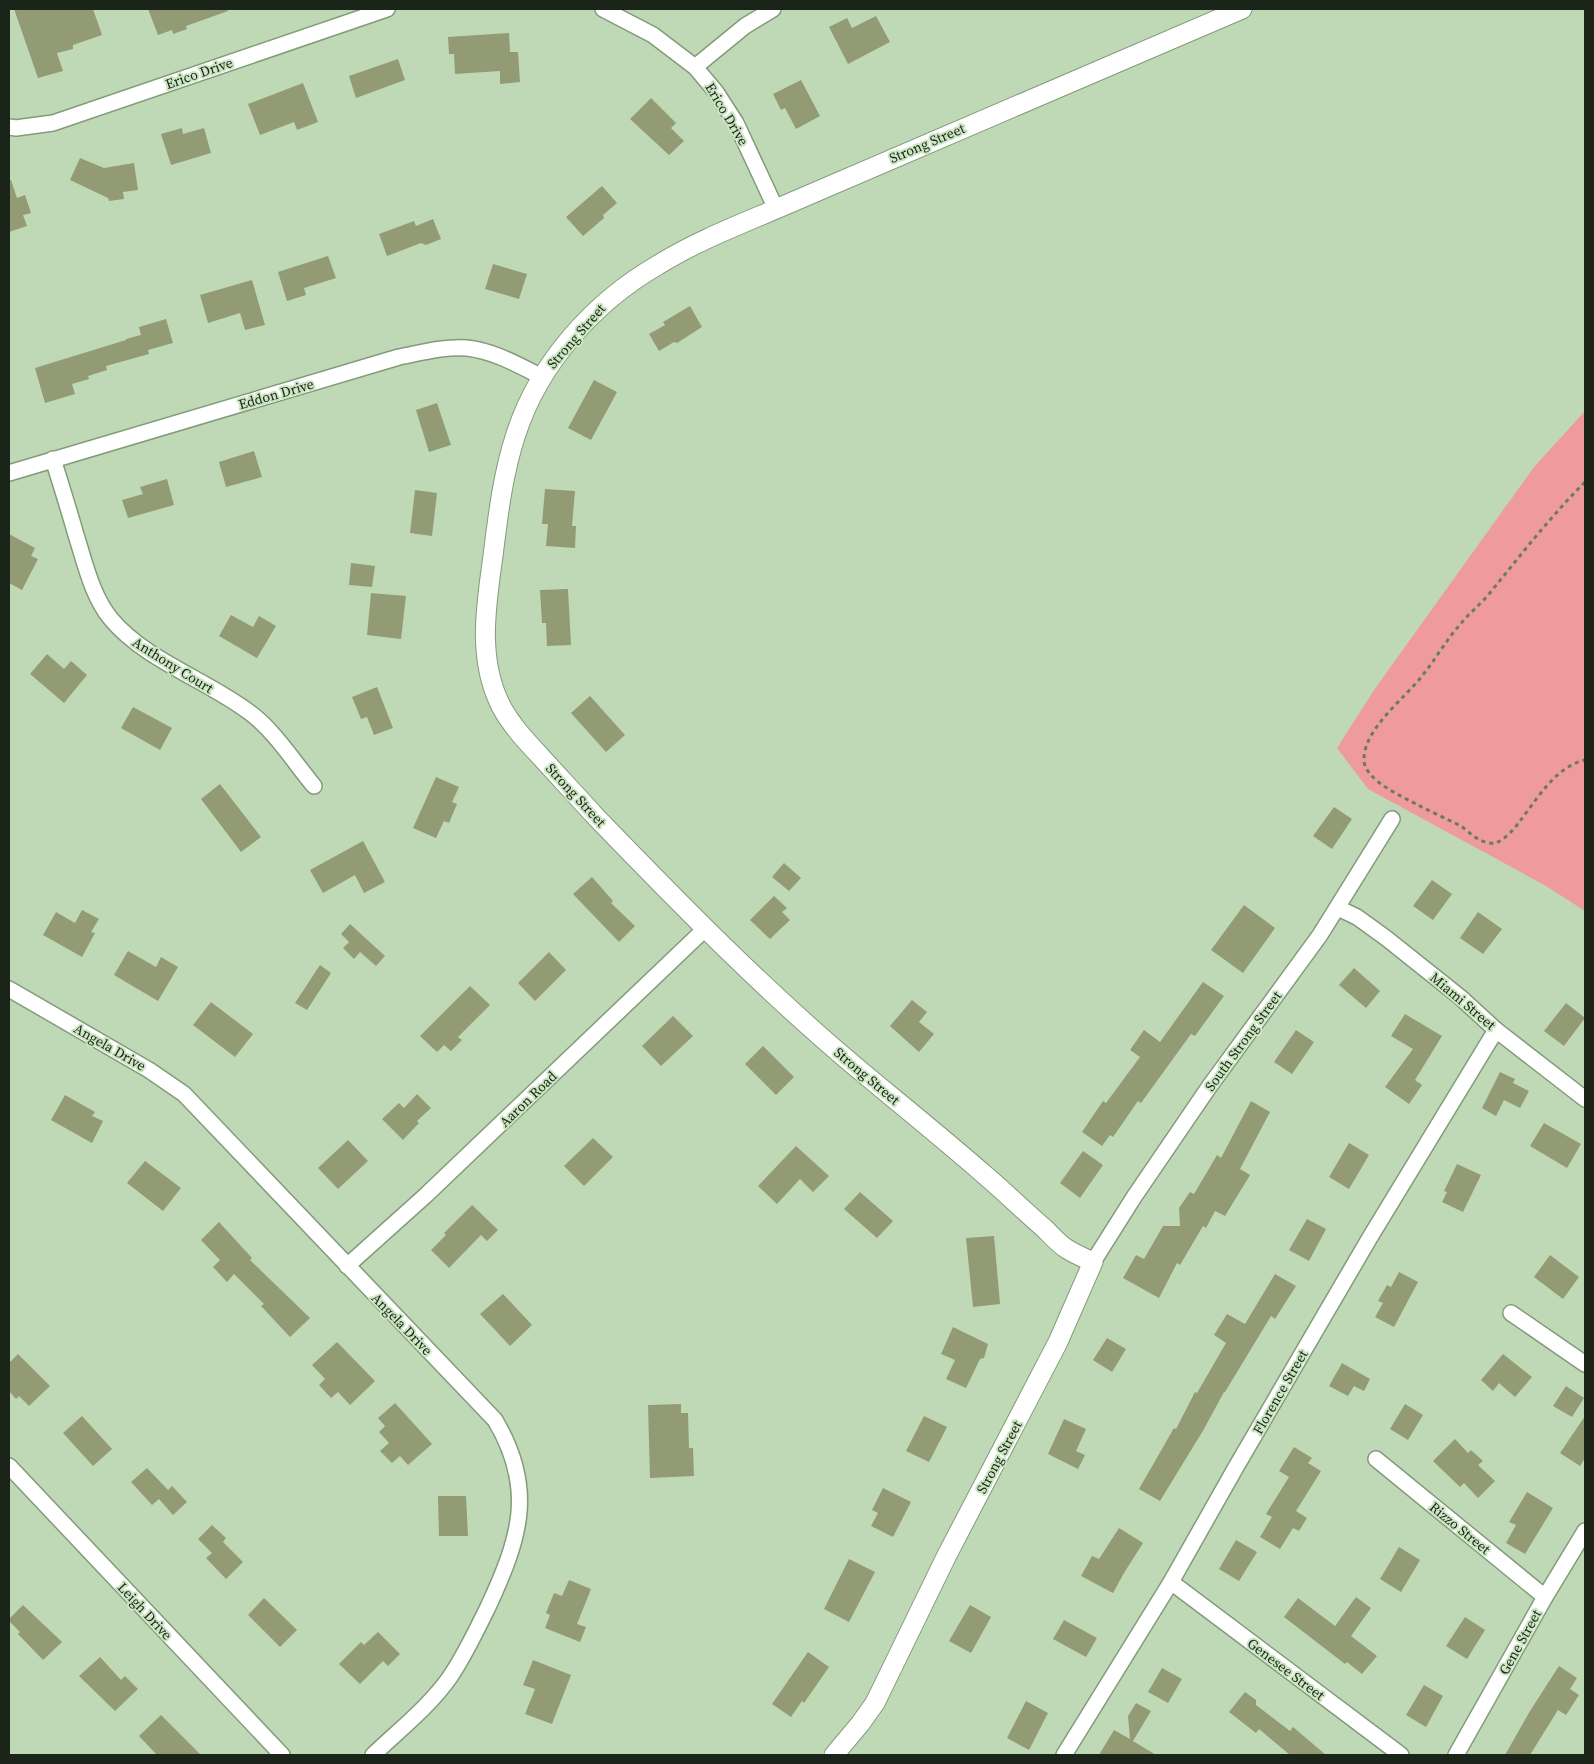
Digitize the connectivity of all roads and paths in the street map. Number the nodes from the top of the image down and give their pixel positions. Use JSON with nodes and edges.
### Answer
{"nodes":[{"id":1,"x":387,"y":9,"type":"edge"},
{"id":2,"x":603,"y":9,"type":"edge"},
{"id":3,"x":773,"y":9,"type":"edge"},
{"id":4,"x":1242,"y":9,"type":"edge"},
{"id":5,"x":696,"y":68,"type":"junction"},
{"id":6,"x":9,"y":127,"type":"edge"},
{"id":7,"x":776,"y":209,"type":"junction"},
{"id":8,"x":542,"y":377,"type":"junction"},
{"id":9,"x":54,"y":459,"type":"junction"},
{"id":10,"x":9,"y":473,"type":"edge"},
{"id":11,"x":1585,"y":482,"type":"edge"},
{"id":12,"x":1585,"y":760,"type":"edge"},
{"id":13,"x":314,"y":786,"type":"dead end"},
{"id":14,"x":1392,"y":819,"type":"dead end"},
{"id":15,"x":1338,"y":908,"type":"junction"},
{"id":16,"x":706,"y":928,"type":"junction"},
{"id":17,"x":9,"y":989,"type":"edge"},
{"id":18,"x":1496,"y":1030,"type":"junction"},
{"id":19,"x":1585,"y":1099,"type":"edge"},
{"id":20,"x":1093,"y":1262,"type":"junction"},
{"id":21,"x":347,"y":1266,"type":"junction"},
{"id":22,"x":1512,"y":1312,"type":"dead end"},
{"id":23,"x":1585,"y":1364,"type":"edge"},
{"id":24,"x":1376,"y":1459,"type":"dead end"},
{"id":25,"x":9,"y":1466,"type":"edge"},
{"id":26,"x":1585,"y":1531,"type":"edge"},
{"id":27,"x":1171,"y":1582,"type":"junction"},
{"id":28,"x":1545,"y":1597,"type":"junction"},
{"id":29,"x":282,"y":1755,"type":"edge"},
{"id":30,"x":373,"y":1755,"type":"edge"},
{"id":31,"x":834,"y":1755,"type":"edge"},
{"id":32,"x":1064,"y":1755,"type":"edge"},
{"id":33,"x":1401,"y":1755,"type":"edge"},
{"id":34,"x":1456,"y":1755,"type":"edge"}],
"edges":[{"from":1,"to":6,"type":"street","name":"Erico Drive"},
{"from":2,"to":5,"type":"street","name":"Erico Drive"},
{"from":3,"to":5,"type":"street"},
{"from":4,"to":7,"type":"street","name":"Strong Street"},
{"from":5,"to":7,"type":"street","name":"Erico Drive"},
{"from":7,"to":8,"type":"street","name":"Strong Street"},
{"from":8,"to":9,"type":"street","name":"Eddon Drive"},
{"from":8,"to":16,"type":"street","name":"Strong Street"},
{"from":9,"to":10,"type":"street","name":"Eddon Drive"},
{"from":9,"to":13,"type":"street","name":"Anthony Court"},
{"from":11,"to":12,"type":"path"},
{"from":14,"to":15,"type":"street","name":"South Strong Street"},
{"from":15,"to":18,"type":"street","name":"Miami Street"},
{"from":15,"to":20,"type":"street","name":"South Strong Street"},
{"from":16,"to":20,"type":"street","name":"Strong Street"},
{"from":16,"to":21,"type":"street","name":"Aaron Road"},
{"from":17,"to":21,"type":"street","name":"Angela Drive"},
{"from":18,"to":19,"type":"street","name":"Miami Street"},
{"from":18,"to":27,"type":"street","name":"Florence Street"},
{"from":20,"to":31,"type":"street","name":"Strong Street"},
{"from":21,"to":30,"type":"street","name":"Angela Drive"},
{"from":22,"to":23,"type":"street"},
{"from":24,"to":28,"type":"street","name":"Rizzo Street"},
{"from":25,"to":29,"type":"street","name":"Leigh Drive"},
{"from":26,"to":28,"type":"street","name":"Gene Street"},
{"from":27,"to":32,"type":"street","name":"Florence Street"},
{"from":27,"to":33,"type":"street","name":"Genesee Street"},
{"from":28,"to":34,"type":"street","name":"Gene Street"}]}
